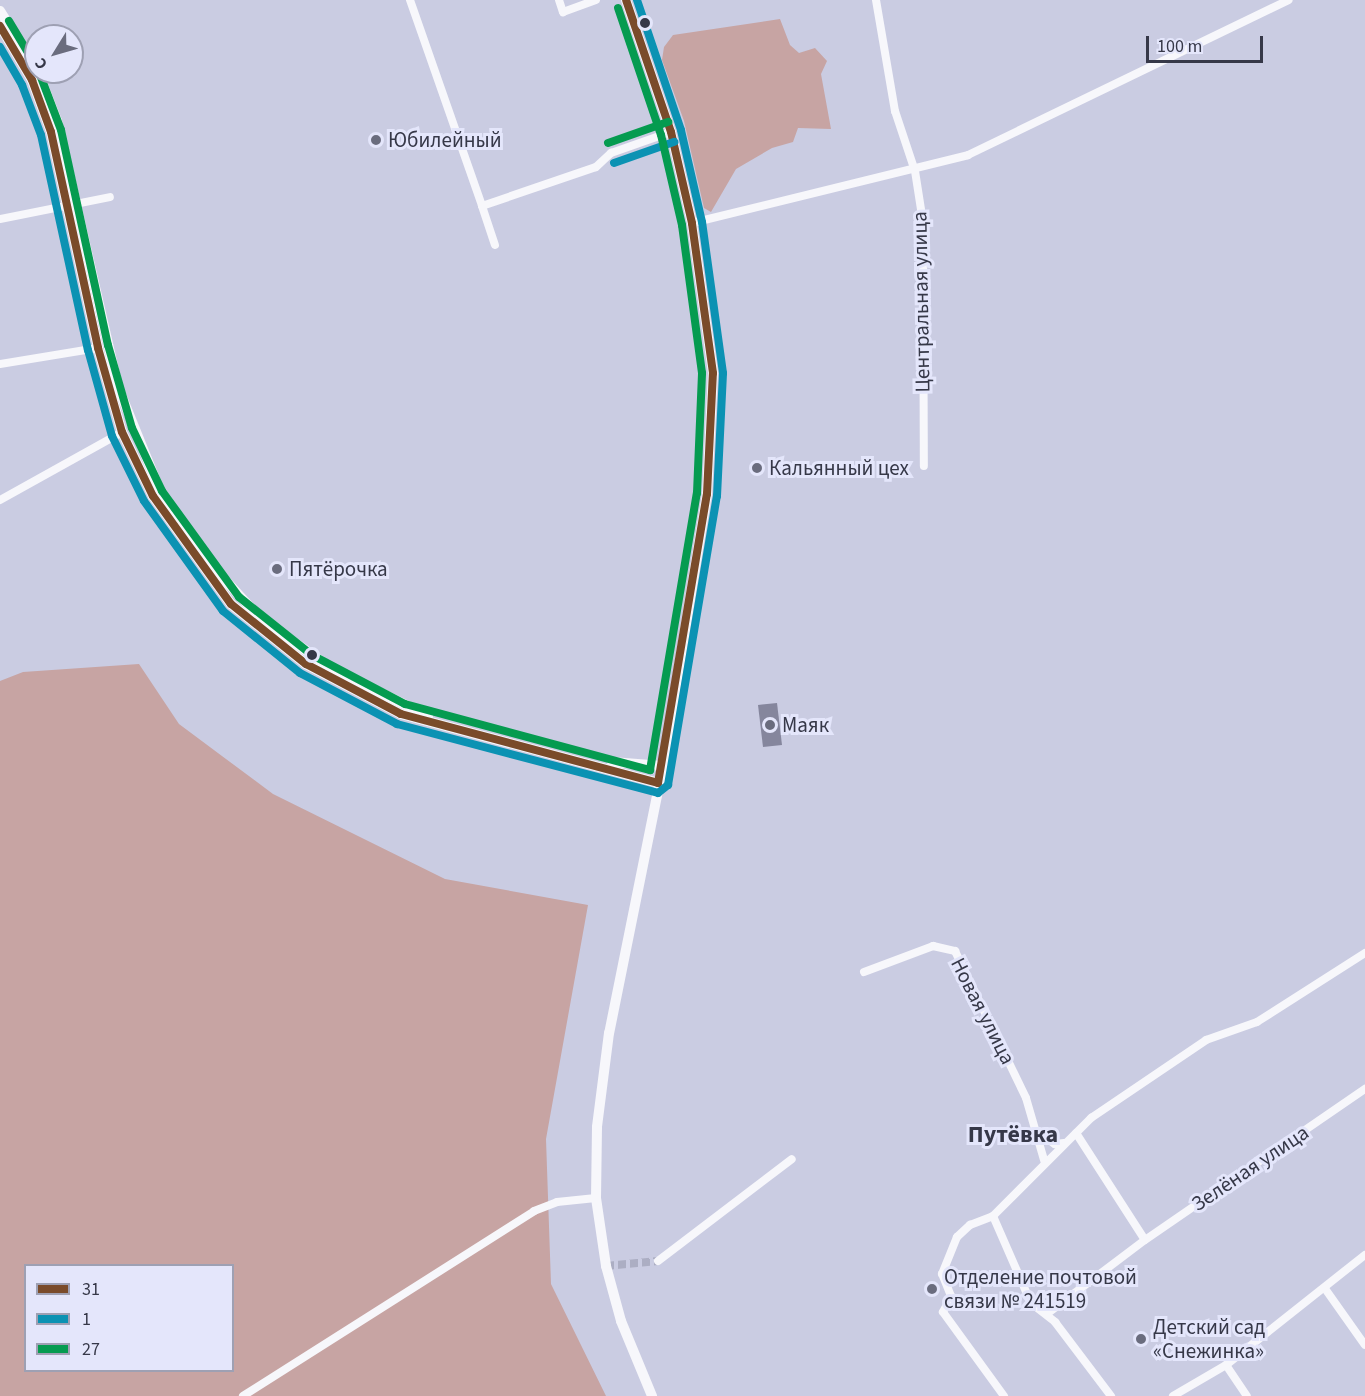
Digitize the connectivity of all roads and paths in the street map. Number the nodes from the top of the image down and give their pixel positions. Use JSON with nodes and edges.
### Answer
{"nodes":[{"id":1,"x":410,"y":0,"type":"edge"},
{"id":2,"x":560,"y":0,"type":"edge"},
{"id":3,"x":596,"y":0,"type":"edge"},
{"id":4,"x":626,"y":0,"type":"edge"},
{"id":5,"x":876,"y":0,"type":"edge"},
{"id":6,"x":1288,"y":0,"type":"edge"},
{"id":7,"x":0,"y":11,"type":"edge"},
{"id":8,"x":0,"y":26,"type":"edge"},
{"id":9,"x":24,"y":49,"type":"edge"},
{"id":10,"x":43,"y":84,"type":"edge"},
{"id":11,"x":671,"y":132,"type":"junction"},
{"id":12,"x":915,"y":171,"type":"junction"},
{"id":13,"x":110,"y":197,"type":"dead end"},
{"id":14,"x":71,"y":206,"type":"junction"},
{"id":15,"x":482,"y":206,"type":"junction"},
{"id":16,"x":0,"y":219,"type":"edge"},
{"id":17,"x":692,"y":223,"type":"junction"},
{"id":18,"x":495,"y":245,"type":"dead end"},
{"id":19,"x":98,"y":348,"type":"junction"},
{"id":20,"x":0,"y":364,"type":"edge"},
{"id":21,"x":122,"y":432,"type":"junction"},
{"id":22,"x":924,"y":466,"type":"dead end"},
{"id":23,"x":0,"y":500,"type":"edge"},
{"id":24,"x":663,"y":766,"type":"junction"},
{"id":25,"x":658,"y":783,"type":"junction"},
{"id":26,"x":1365,"y":953,"type":"edge"},
{"id":27,"x":864,"y":972,"type":"dead end"},
{"id":28,"x":1365,"y":1089,"type":"edge"},
{"id":29,"x":1076,"y":1133,"type":"junction"},
{"id":30,"x":1040,"y":1134,"type":"junction"},
{"id":31,"x":1064,"y":1143,"type":"junction"},
{"id":32,"x":792,"y":1159,"type":"dead end"},
{"id":33,"x":1044,"y":1160,"type":"junction"},
{"id":34,"x":596,"y":1198,"type":"junction"},
{"id":35,"x":993,"y":1216,"type":"junction"},
{"id":36,"x":1145,"y":1240,"type":"junction"},
{"id":37,"x":1365,"y":1255,"type":"edge"},
{"id":38,"x":658,"y":1261,"type":"tunnel mouth"},
{"id":39,"x":1326,"y":1290,"type":"junction"},
{"id":40,"x":1048,"y":1313,"type":"junction"},
{"id":41,"x":1365,"y":1345,"type":"edge"},
{"id":42,"x":1226,"y":1365,"type":"junction"},
{"id":43,"x":243,"y":1396,"type":"edge"},
{"id":44,"x":652,"y":1396,"type":"edge"},
{"id":45,"x":1004,"y":1396,"type":"edge"},
{"id":46,"x":1111,"y":1396,"type":"edge"},
{"id":47,"x":1173,"y":1396,"type":"edge"},
{"id":48,"x":1247,"y":1396,"type":"edge"}],
"edges":[{"from":1,"to":15,"type":"street"},
{"from":2,"to":3,"type":"street"},
{"from":4,"to":11,"type":"main road"},
{"from":5,"to":12,"type":"street","name":"Центральная улица"},
{"from":6,"to":12,"type":"street"},
{"from":7,"to":9,"type":"main road"},
{"from":8,"to":14,"type":"main road"},
{"from":10,"to":14,"type":"main road"},
{"from":11,"to":15,"type":"street"},
{"from":11,"to":17,"type":"main road"},
{"from":12,"to":17,"type":"street"},
{"from":12,"to":22,"type":"street","name":"Центральная улица"},
{"from":13,"to":14,"type":"street"},
{"from":14,"to":16,"type":"street"},
{"from":14,"to":19,"type":"main road"},
{"from":14,"to":24,"type":"main road"},
{"from":15,"to":18,"type":"street"},
{"from":17,"to":24,"type":"main road"},
{"from":19,"to":20,"type":"street"},
{"from":19,"to":21,"type":"main road"},
{"from":21,"to":23,"type":"street"},
{"from":21,"to":25,"type":"main road"},
{"from":24,"to":25,"type":"main road"},
{"from":25,"to":34,"type":"main road"},
{"from":26,"to":29,"type":"street"},
{"from":27,"to":30,"type":"street","name":"Новая улица"},
{"from":28,"to":36,"type":"street","name":"Зелёная улица"},
{"from":29,"to":31,"type":"street"},
{"from":29,"to":36,"type":"street"},
{"from":30,"to":31,"type":"street"},
{"from":30,"to":33,"type":"street","name":"Новая улица"},
{"from":31,"to":33,"type":"street"},
{"from":32,"to":38,"type":"street"},
{"from":33,"to":35,"type":"street"},
{"from":34,"to":43,"type":"street"},
{"from":34,"to":44,"type":"main road"},
{"from":35,"to":40,"type":"street"},
{"from":35,"to":45,"type":"street"},
{"from":36,"to":40,"type":"street","name":"Зелёная улица"},
{"from":37,"to":39,"type":"street"},
{"from":39,"to":41,"type":"street"},
{"from":39,"to":42,"type":"street"},
{"from":40,"to":46,"type":"street"},
{"from":42,"to":47,"type":"street"},
{"from":42,"to":48,"type":"street"}]}
